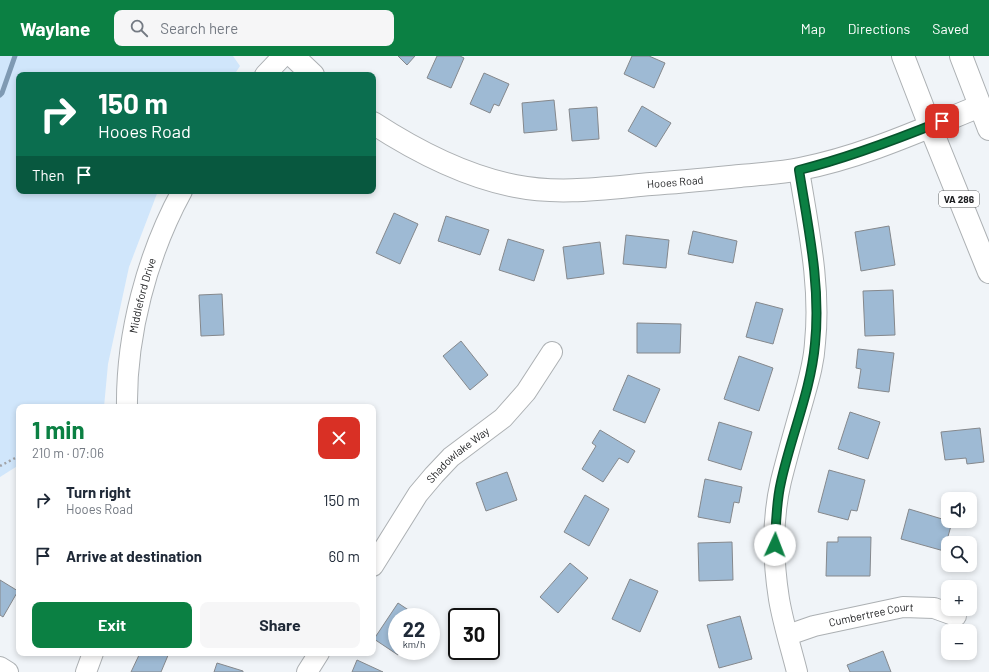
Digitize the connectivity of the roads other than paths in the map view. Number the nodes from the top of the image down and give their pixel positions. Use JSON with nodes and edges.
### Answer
{"nodes":[{"id":1,"x":283,"y":56,"type":"edge"},
{"id":2,"x":293,"y":56,"type":"edge"},
{"id":3,"x":903,"y":56,"type":"edge"},
{"id":4,"x":961,"y":56,"type":"edge"},
{"id":5,"x":268,"y":72,"type":"edge"},
{"id":6,"x":311,"y":72,"type":"edge"},
{"id":7,"x":980,"y":106,"type":"junction"},
{"id":8,"x":376,"y":125,"type":"edge"},
{"id":9,"x":930,"y":126,"type":"junction"},
{"id":10,"x":989,"y":129,"type":"edge"},
{"id":11,"x":799,"y":170,"type":"junction"},
{"id":12,"x":180,"y":194,"type":"edge"},
{"id":13,"x":989,"y":272,"type":"edge"},
{"id":14,"x":552,"y":352,"type":"dead end"},
{"id":15,"x":127,"y":404,"type":"edge"},
{"id":16,"x":376,"y":561,"type":"edge"},
{"id":17,"x":941,"y":611,"type":"edge"},
{"id":18,"x":788,"y":635,"type":"junction"},
{"id":19,"x":92,"y":656,"type":"edge"},
{"id":20,"x":317,"y":656,"type":"edge"},
{"id":21,"x":0,"y":667,"type":"edge"},
{"id":22,"x":8,"y":672,"type":"edge"},
{"id":23,"x":86,"y":672,"type":"edge"},
{"id":24,"x":307,"y":672,"type":"edge"},
{"id":25,"x":797,"y":672,"type":"edge"}],
"edges":[{"from":1,"to":5,"type":"street"},
{"from":2,"to":6,"type":"main road"},
{"from":3,"to":9,"type":"main road","number":"VA 286"},
{"from":4,"to":7,"type":"main road"},
{"from":7,"to":9,"type":"main road","name":"Hooes Road"},
{"from":7,"to":10,"type":"main road"},
{"from":8,"to":11,"type":"main road","name":"Hooes Road"},
{"from":9,"to":11,"type":"main road","name":"Hooes Road"},
{"from":9,"to":13,"type":"main road","number":"VA 286"},
{"from":11,"to":18,"type":"street"},
{"from":12,"to":15,"type":"street","name":"Middleford Drive"},
{"from":14,"to":16,"type":"street","name":"Shadowlake Way"},
{"from":17,"to":18,"type":"street","name":"Cumbertree Court"},
{"from":18,"to":25,"type":"street"},
{"from":19,"to":23,"type":"street"},
{"from":20,"to":24,"type":"street"},
{"from":21,"to":22,"type":"street"}]}
